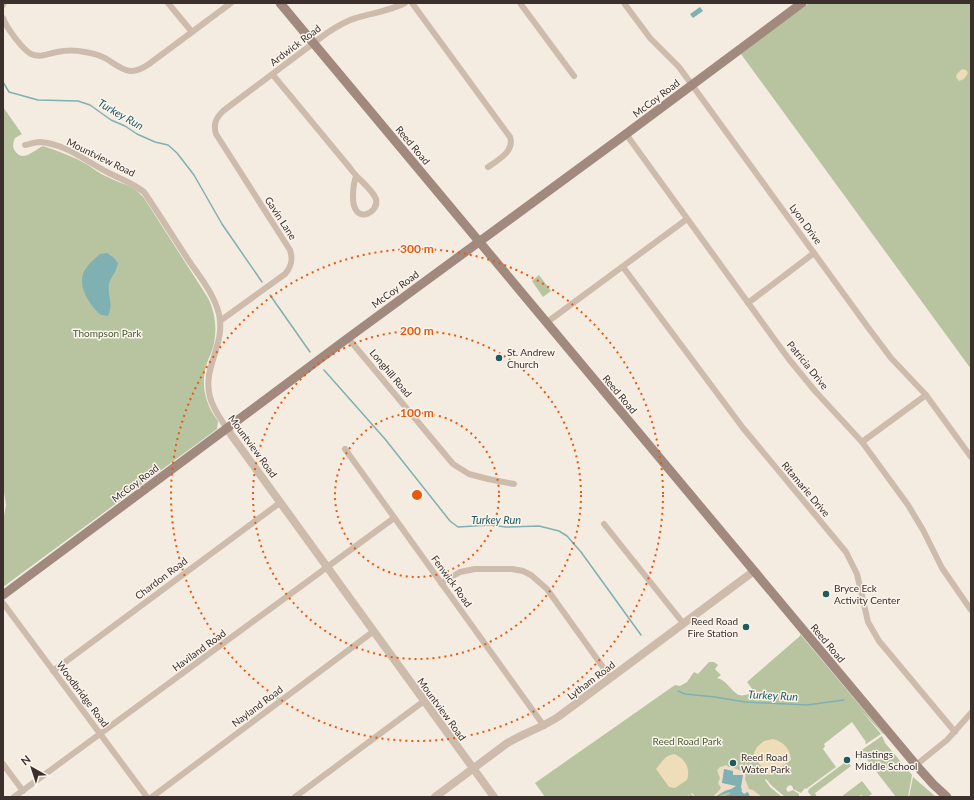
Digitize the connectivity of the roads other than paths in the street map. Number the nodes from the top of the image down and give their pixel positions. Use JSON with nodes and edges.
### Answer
{"nodes":[{"id":1,"x":168,"y":3,"type":"edge"},
{"id":2,"x":231,"y":3,"type":"edge"},
{"id":3,"x":280,"y":3,"type":"edge"},
{"id":4,"x":405,"y":3,"type":"edge"},
{"id":5,"x":412,"y":3,"type":"edge"},
{"id":6,"x":520,"y":3,"type":"edge"},
{"id":7,"x":624,"y":3,"type":"edge"},
{"id":8,"x":802,"y":3,"type":"edge"},
{"id":9,"x":3,"y":18,"type":"edge"},
{"id":10,"x":192,"y":32,"type":"junction"},
{"id":11,"x":314,"y":44,"type":"junction"},
{"id":12,"x":273,"y":75,"type":"junction"},
{"id":13,"x":574,"y":76,"type":"dead end"},
{"id":14,"x":692,"y":85,"type":"junction"},
{"id":15,"x":214,"y":127,"type":"joint"},
{"id":16,"x":626,"y":134,"type":"junction"},
{"id":17,"x":25,"y":145,"type":"dead end"},
{"id":18,"x":488,"y":167,"type":"dead end"},
{"id":19,"x":356,"y":176,"type":"junction"},
{"id":20,"x":688,"y":219,"type":"junction"},
{"id":21,"x":480,"y":242,"type":"junction"},
{"id":22,"x":814,"y":253,"type":"junction"},
{"id":23,"x":623,"y":267,"type":"junction"},
{"id":24,"x":748,"y":303,"type":"junction"},
{"id":25,"x":220,"y":321,"type":"junction"},
{"id":26,"x":546,"y":323,"type":"junction"},
{"id":27,"x":348,"y":338,"type":"junction"},
{"id":28,"x":926,"y":395,"type":"junction"},
{"id":29,"x":228,"y":428,"type":"junction"},
{"id":30,"x":862,"y":442,"type":"junction"},
{"id":31,"x":345,"y":449,"type":"dead end"},
{"id":32,"x":971,"y":457,"type":"edge"},
{"id":33,"x":514,"y":484,"type":"dead end"},
{"id":34,"x":281,"y":502,"type":"junction"},
{"id":35,"x":394,"y":518,"type":"junction"},
{"id":36,"x":604,"y":524,"type":"dead end"},
{"id":37,"x":328,"y":567,"type":"junction"},
{"id":38,"x":754,"y":571,"type":"junction"},
{"id":39,"x":441,"y":583,"type":"junction"},
{"id":40,"x":3,"y":595,"type":"edge"},
{"id":41,"x":3,"y":603,"type":"edge"},
{"id":42,"x":971,"y":610,"type":"edge"},
{"id":43,"x":683,"y":623,"type":"junction"},
{"id":44,"x":374,"y":631,"type":"junction"},
{"id":45,"x":53,"y":671,"type":"junction"},
{"id":46,"x":610,"y":677,"type":"junction"},
{"id":47,"x":424,"y":701,"type":"junction"},
{"id":48,"x":971,"y":713,"type":"edge"},
{"id":49,"x":544,"y":726,"type":"junction"},
{"id":50,"x":955,"y":732,"type":"junction"},
{"id":51,"x":100,"y":734,"type":"junction"},
{"id":52,"x":3,"y":764,"type":"edge"},
{"id":53,"x":916,"y":765,"type":"junction"},
{"id":54,"x":473,"y":768,"type":"junction"},
{"id":55,"x":23,"y":791,"type":"junction"},
{"id":56,"x":14,"y":797,"type":"edge"},
{"id":57,"x":147,"y":797,"type":"edge"},
{"id":58,"x":152,"y":797,"type":"edge"},
{"id":59,"x":295,"y":797,"type":"edge"},
{"id":60,"x":435,"y":797,"type":"edge"},
{"id":61,"x":494,"y":797,"type":"edge"},
{"id":62,"x":947,"y":797,"type":"edge"}],
"edges":[{"from":1,"to":10,"type":"street"},
{"from":2,"to":10,"type":"street"},
{"from":3,"to":11,"type":"main road","name":"Reed Road"},
{"from":4,"to":11,"type":"street","name":"Ardwick Road"},
{"from":5,"to":18,"type":"street"},
{"from":6,"to":13,"type":"street"},
{"from":7,"to":14,"type":"street","name":"Lyon Drive"},
{"from":8,"to":14,"type":"main road","name":"McCoy Road"},
{"from":9,"to":10,"type":"street"},
{"from":11,"to":12,"type":"street","name":"Ardwick Road"},
{"from":11,"to":21,"type":"main road","name":"Reed Road"},
{"from":12,"to":15,"type":"street","name":"Ardwick Road"},
{"from":12,"to":19,"type":"street"},
{"from":14,"to":16,"type":"main road","name":"McCoy Road"},
{"from":14,"to":22,"type":"street","name":"Lyon Drive"},
{"from":15,"to":25,"type":"street","name":"Gavin Lane"},
{"from":16,"to":20,"type":"street","name":"Patricia Drive"},
{"from":16,"to":21,"type":"main road","name":"McCoy Road"},
{"from":17,"to":25,"type":"street","name":"Mountview Road"},
{"from":19,"to":19,"type":"street"},
{"from":20,"to":23,"type":"street"},
{"from":20,"to":24,"type":"street","name":"Patricia Drive"},
{"from":21,"to":26,"type":"main road","name":"Reed Road"},
{"from":21,"to":27,"type":"main road","name":"McCoy Road"},
{"from":22,"to":24,"type":"street"},
{"from":22,"to":28,"type":"street","name":"Lyon Drive"},
{"from":23,"to":26,"type":"street"},
{"from":23,"to":50,"type":"street","name":"Ritamarie Drive"},
{"from":24,"to":30,"type":"street","name":"Patricia Drive"},
{"from":25,"to":29,"type":"street","name":"Mountview Road"},
{"from":26,"to":38,"type":"main road","name":"Reed Road"},
{"from":27,"to":29,"type":"main road","name":"McCoy Road"},
{"from":27,"to":33,"type":"street","name":"Longhill Road"},
{"from":28,"to":30,"type":"street"},
{"from":28,"to":32,"type":"street","name":"Lyon Drive"},
{"from":29,"to":34,"type":"street","name":"Mountview Road"},
{"from":29,"to":40,"type":"main road","name":"McCoy Road"},
{"from":30,"to":42,"type":"street","name":"Patricia Drive"},
{"from":31,"to":35,"type":"street","name":"Fenwick Road"},
{"from":34,"to":37,"type":"street","name":"Mountview Road"},
{"from":34,"to":45,"type":"street","name":"Chardon Road"},
{"from":35,"to":37,"type":"street","name":"Haviland Road"},
{"from":35,"to":39,"type":"street","name":"Fenwick Road"},
{"from":36,"to":43,"type":"street"},
{"from":37,"to":44,"type":"street","name":"Mountview Road"},
{"from":37,"to":51,"type":"street","name":"Haviland Road"},
{"from":38,"to":43,"type":"street","name":"Lytham Road"},
{"from":38,"to":53,"type":"main road","name":"Reed Road"},
{"from":39,"to":46,"type":"street"},
{"from":39,"to":49,"type":"street","name":"Fenwick Road"},
{"from":41,"to":45,"type":"street","name":"Woodbridge Road"},
{"from":43,"to":46,"type":"street","name":"Lytham Road"},
{"from":44,"to":47,"type":"street","name":"Mountview Road"},
{"from":44,"to":58,"type":"street","name":"Nayland Road"},
{"from":45,"to":51,"type":"street","name":"Woodbridge Road"},
{"from":46,"to":49,"type":"street","name":"Lytham Road"},
{"from":47,"to":54,"type":"street","name":"Mountview Road"},
{"from":47,"to":59,"type":"street"},
{"from":48,"to":50,"type":"street"},
{"from":49,"to":54,"type":"street","name":"Lytham Road"},
{"from":50,"to":53,"type":"street"},
{"from":51,"to":55,"type":"street","name":"Haviland Road"},
{"from":51,"to":57,"type":"street","name":"Woodbridge Road"},
{"from":52,"to":55,"type":"street"},
{"from":53,"to":62,"type":"main road","name":"Reed Road"},
{"from":54,"to":60,"type":"street","name":"Lytham Road"},
{"from":54,"to":61,"type":"street","name":"Mountview Road"},
{"from":55,"to":56,"type":"street","name":"Haviland Road"}]}
